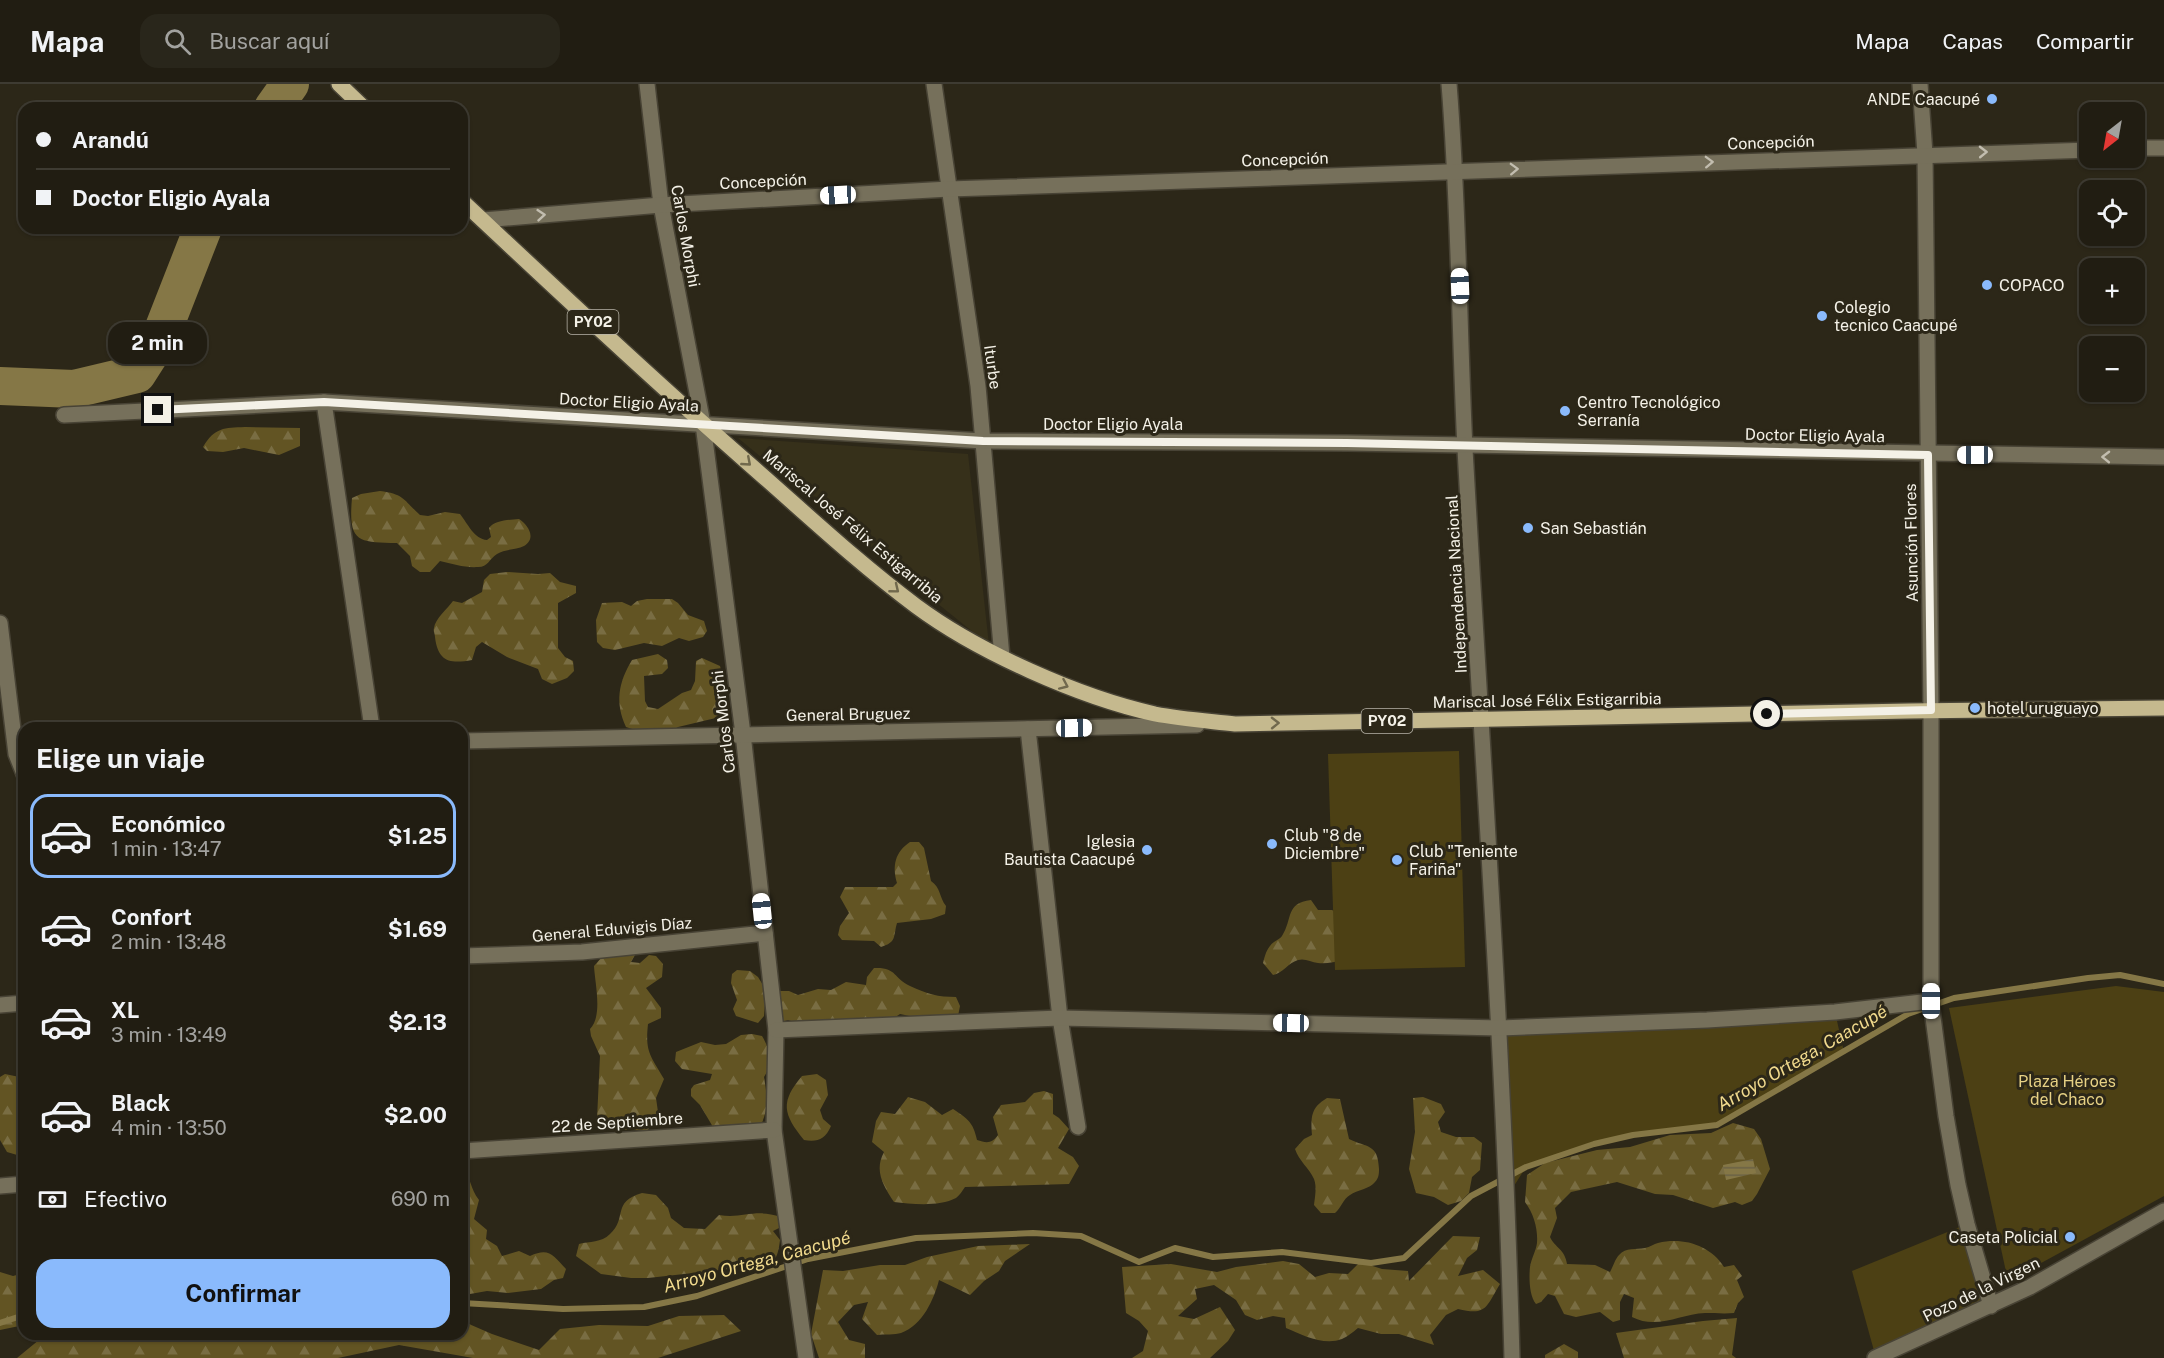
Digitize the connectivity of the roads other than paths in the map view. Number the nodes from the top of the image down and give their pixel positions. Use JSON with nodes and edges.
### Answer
{"nodes":[{"id":1,"x":339,"y":84,"type":"edge"},
{"id":2,"x":647,"y":84,"type":"edge"},
{"id":3,"x":934,"y":84,"type":"edge"},
{"id":4,"x":1449,"y":84,"type":"edge"},
{"id":5,"x":1920,"y":84,"type":"edge"},
{"id":6,"x":358,"y":102,"type":"edge"},
{"id":7,"x":2145,"y":148,"type":"edge"},
{"id":8,"x":2164,"y":148,"type":"edge"},
{"id":9,"x":2079,"y":150,"type":"edge"},
{"id":10,"x":1925,"y":154,"type":"junction"},
{"id":11,"x":1456,"y":171,"type":"junction"},
{"id":12,"x":949,"y":189,"type":"junction"},
{"id":13,"x":661,"y":205,"type":"junction"},
{"id":14,"x":468,"y":206,"type":"edge"},
{"id":15,"x":483,"y":220,"type":"junction"},
{"id":16,"x":324,"y":402,"type":"junction"},
{"id":17,"x":64,"y":415,"type":"dead end"},
{"id":18,"x":703,"y":424,"type":"junction"},
{"id":19,"x":983,"y":441,"type":"junction"},
{"id":20,"x":1465,"y":446,"type":"junction"},
{"id":21,"x":1928,"y":455,"type":"junction"},
{"id":22,"x":2164,"y":457,"type":"edge"},
{"id":23,"x":0,"y":623,"type":"edge"},
{"id":24,"x":1002,"y":657,"type":"junction"},
{"id":25,"x":2164,"y":708,"type":"edge"},
{"id":26,"x":1931,"y":710,"type":"junction"},
{"id":27,"x":1482,"y":719,"type":"junction"},
{"id":28,"x":371,"y":722,"type":"edge"},
{"id":29,"x":1235,"y":724,"type":"junction"},
{"id":30,"x":1028,"y":729,"type":"junction"},
{"id":31,"x":743,"y":734,"type":"junction"},
{"id":32,"x":18,"y":740,"type":"edge"},
{"id":33,"x":468,"y":741,"type":"edge"},
{"id":34,"x":765,"y":933,"type":"junction"},
{"id":35,"x":468,"y":956,"type":"edge"},
{"id":36,"x":1931,"y":1002,"type":"junction"},
{"id":37,"x":18,"y":1004,"type":"edge"},
{"id":38,"x":0,"y":1005,"type":"edge"},
{"id":39,"x":1060,"y":1018,"type":"junction"},
{"id":40,"x":1500,"y":1028,"type":"junction"},
{"id":41,"x":776,"y":1030,"type":"junction"},
{"id":42,"x":1078,"y":1127,"type":"dead end"},
{"id":43,"x":774,"y":1130,"type":"junction"},
{"id":44,"x":468,"y":1150,"type":"edge"},
{"id":45,"x":18,"y":1184,"type":"edge"},
{"id":46,"x":0,"y":1186,"type":"edge"},
{"id":47,"x":2164,"y":1211,"type":"edge"},
{"id":48,"x":1991,"y":1306,"type":"junction"},
{"id":49,"x":1884,"y":1356,"type":"edge"},
{"id":50,"x":806,"y":1358,"type":"edge"},
{"id":51,"x":1512,"y":1358,"type":"edge"}],
"edges":[{"from":1,"to":6,"type":"main road"},
{"from":2,"to":13,"type":"street","name":"Carlos Morphi"},
{"from":3,"to":12,"type":"street","name":"Iturbe"},
{"from":4,"to":11,"type":"street","name":"Independencia Nacional"},
{"from":5,"to":10,"type":"street","name":"Asunción Flores"},
{"from":7,"to":8,"type":"street"},
{"from":10,"to":9,"type":"street","name":"Concepción","one_way":true},
{"from":11,"to":10,"type":"street","name":"Concepción","one_way":true},
{"from":10,"to":21,"type":"street","name":"Asunción Flores"},
{"from":11,"to":12,"type":"street","name":"Concepción"},
{"from":11,"to":20,"type":"street","name":"Independencia Nacional"},
{"from":12,"to":13,"type":"street","name":"Concepción"},
{"from":12,"to":19,"type":"street","name":"Iturbe"},
{"from":15,"to":13,"type":"street","name":"Concepción","one_way":true},
{"from":13,"to":18,"type":"street","name":"Carlos Morphi"},
{"from":14,"to":15,"type":"main road","name":"Mariscal José Félix Estigarribia","number":"PY02"},
{"from":15,"to":18,"type":"main road","name":"Mariscal José Félix Estigarribia","number":"PY02"},
{"from":16,"to":17,"type":"street","name":"Doctor Eligio Ayala"},
{"from":16,"to":18,"type":"street","name":"Doctor Eligio Ayala"},
{"from":16,"to":28,"type":"street"},
{"from":18,"to":19,"type":"street","name":"Doctor Eligio Ayala"},
{"from":18,"to":24,"type":"main road","name":"Mariscal José Félix Estigarribia","number":"PY02","one_way":true},
{"from":18,"to":31,"type":"street","name":"Carlos Morphi"},
{"from":19,"to":20,"type":"street","name":"Doctor Eligio Ayala"},
{"from":19,"to":24,"type":"street","name":"Iturbe"},
{"from":20,"to":21,"type":"street","name":"Doctor Eligio Ayala"},
{"from":20,"to":27,"type":"street","name":"Independencia Nacional"},
{"from":22,"to":21,"type":"street","name":"Doctor Eligio Ayala","one_way":true},
{"from":21,"to":26,"type":"street","name":"Asunción Flores"},
{"from":23,"to":32,"type":"street"},
{"from":24,"to":29,"type":"main road","name":"Mariscal José Félix Estigarribia","number":"PY02","one_way":true},
{"from":25,"to":26,"type":"main road","name":"Mariscal José Félix Estigarribia","number":"PY02"},
{"from":26,"to":27,"type":"main road","name":"Mariscal José Félix Estigarribia","number":"PY02"},
{"from":26,"to":36,"type":"street","name":"Asunción Flores"},
{"from":29,"to":27,"type":"main road","name":"Mariscal José Félix Estigarribia","number":"PY02","one_way":true},
{"from":27,"to":40,"type":"street","name":"Independencia Nacional"},
{"from":29,"to":30,"type":"street","name":"General Bruguez"},
{"from":30,"to":31,"type":"street","name":"General Bruguez"},
{"from":30,"to":39,"type":"street"},
{"from":31,"to":33,"type":"street","name":"General Bruguez"},
{"from":31,"to":34,"type":"street","name":"Carlos Morphi"},
{"from":34,"to":35,"type":"street","name":"General Eduvigis Díaz"},
{"from":34,"to":41,"type":"street","name":"Carlos Morphi"},
{"from":36,"to":40,"type":"street"},
{"from":36,"to":48,"type":"street","name":"Asunción Flores"},
{"from":37,"to":38,"type":"street"},
{"from":39,"to":40,"type":"street"},
{"from":39,"to":41,"type":"street"},
{"from":39,"to":42,"type":"street"},
{"from":40,"to":51,"type":"street","name":"Independencia Nacional"},
{"from":41,"to":43,"type":"street","name":"Carlos Morphi"},
{"from":43,"to":44,"type":"street","name":"22 de Septiembre"},
{"from":43,"to":50,"type":"street","name":"Carlos Morphi"},
{"from":45,"to":46,"type":"street"},
{"from":47,"to":48,"type":"street","name":"Pozo de la Virgen"},
{"from":48,"to":49,"type":"street","name":"Pozo de la Virgen"}]}
